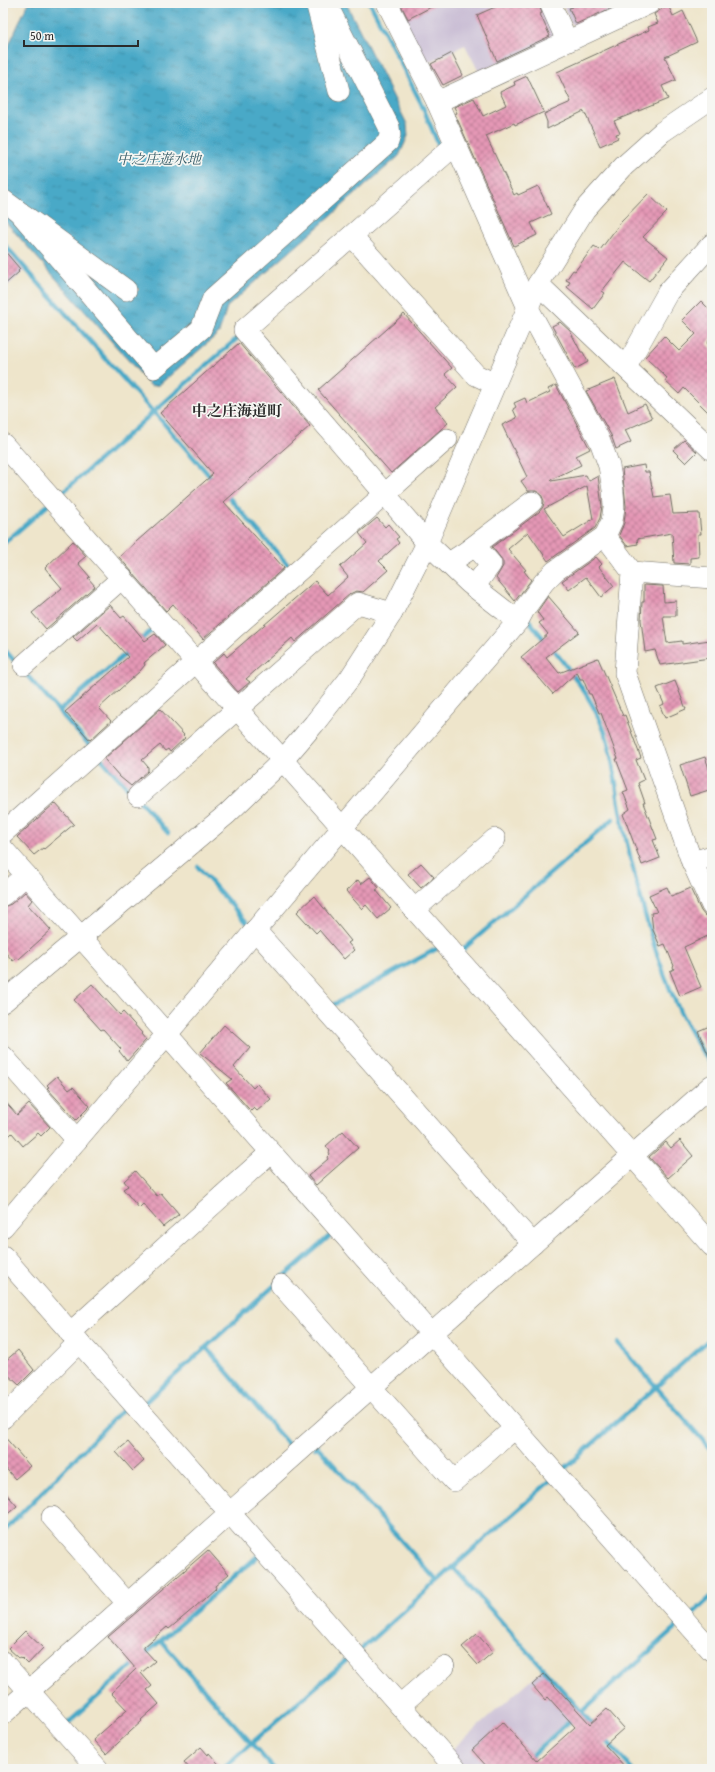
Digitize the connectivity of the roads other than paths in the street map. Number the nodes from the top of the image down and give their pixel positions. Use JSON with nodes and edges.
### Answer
{"nodes":[{"id":1,"x":316,"y":3,"type":"edge"},
{"id":2,"x":326,"y":3,"type":"edge"},
{"id":3,"x":387,"y":3,"type":"edge"},
{"id":4,"x":550,"y":3,"type":"edge"},
{"id":5,"x":650,"y":3,"type":"edge"},
{"id":6,"x":568,"y":41,"type":"junction"},
{"id":7,"x":339,"y":91,"type":"dead end"},
{"id":8,"x":712,"y":98,"type":"edge"},
{"id":9,"x":437,"y":102,"type":"junction"},
{"id":10,"x":456,"y":145,"type":"junction"},
{"id":11,"x":10,"y":205,"type":"edge"},
{"id":12,"x":352,"y":236,"type":"junction"},
{"id":13,"x":709,"y":252,"type":"edge"},
{"id":14,"x":538,"y":284,"type":"junction"},
{"id":15,"x":126,"y":290,"type":"dead end"},
{"id":16,"x":528,"y":308,"type":"junction"},
{"id":17,"x":626,"y":367,"type":"junction"},
{"id":18,"x":494,"y":384,"type":"junction"},
{"id":19,"x":447,"y":439,"type":"dead end"},
{"id":20,"x":3,"y":444,"type":"edge"},
{"id":21,"x":712,"y":450,"type":"edge"},
{"id":22,"x":385,"y":495,"type":"junction"},
{"id":23,"x":532,"y":502,"type":"dead end"},
{"id":24,"x":605,"y":536,"type":"junction"},
{"id":25,"x":427,"y":543,"type":"junction"},
{"id":26,"x":475,"y":546,"type":"junction"},
{"id":27,"x":449,"y":563,"type":"junction"},
{"id":28,"x":632,"y":572,"type":"junction"},
{"id":29,"x":122,"y":578,"type":"junction"},
{"id":30,"x":712,"y":578,"type":"edge"},
{"id":31,"x":474,"y":587,"type":"junction"},
{"id":32,"x":392,"y":613,"type":"junction"},
{"id":33,"x":518,"y":621,"type":"junction"},
{"id":34,"x":196,"y":662,"type":"junction"},
{"id":35,"x":24,"y":665,"type":"dead end"},
{"id":36,"x":238,"y":709,"type":"junction"},
{"id":37,"x":283,"y":760,"type":"junction"},
{"id":38,"x":138,"y":796,"type":"dead end"},
{"id":39,"x":342,"y":827,"type":"junction"},
{"id":40,"x":3,"y":833,"type":"edge"},
{"id":41,"x":495,"y":839,"type":"dead end"},
{"id":42,"x":3,"y":849,"type":"edge"},
{"id":43,"x":712,"y":856,"type":"edge"},
{"id":44,"x":692,"y":862,"type":"junction"},
{"id":45,"x":26,"y":875,"type":"junction"},
{"id":46,"x":3,"y":895,"type":"edge"},
{"id":47,"x":712,"y":906,"type":"edge"},
{"id":48,"x":414,"y":910,"type":"junction"},
{"id":49,"x":255,"y":930,"type":"junction"},
{"id":50,"x":81,"y":937,"type":"junction"},
{"id":51,"x":3,"y":1002,"type":"edge"},
{"id":52,"x":167,"y":1035,"type":"junction"},
{"id":53,"x":3,"y":1056,"type":"edge"},
{"id":54,"x":712,"y":1085,"type":"edge"},
{"id":55,"x":77,"y":1140,"type":"junction"},
{"id":56,"x":271,"y":1152,"type":"junction"},
{"id":57,"x":632,"y":1156,"type":"junction"},
{"id":58,"x":3,"y":1227,"type":"edge"},
{"id":59,"x":533,"y":1244,"type":"junction"},
{"id":60,"x":712,"y":1246,"type":"edge"},
{"id":61,"x":3,"y":1256,"type":"edge"},
{"id":62,"x":281,"y":1285,"type":"dead end"},
{"id":63,"x":432,"y":1334,"type":"junction"},
{"id":64,"x":74,"y":1337,"type":"junction"},
{"id":65,"x":371,"y":1388,"type":"junction"},
{"id":66,"x":3,"y":1418,"type":"edge"},
{"id":67,"x":515,"y":1428,"type":"junction"},
{"id":68,"x":230,"y":1513,"type":"junction"},
{"id":69,"x":52,"y":1518,"type":"dead end"},
{"id":70,"x":128,"y":1604,"type":"junction"},
{"id":71,"x":712,"y":1650,"type":"edge"},
{"id":72,"x":3,"y":1662,"type":"edge"},
{"id":73,"x":444,"y":1667,"type":"dead end"},
{"id":74,"x":29,"y":1691,"type":"junction"},
{"id":75,"x":400,"y":1705,"type":"junction"},
{"id":76,"x":3,"y":1714,"type":"edge"},
{"id":77,"x":98,"y":1769,"type":"edge"},
{"id":78,"x":456,"y":1769,"type":"edge"}],
"edges":[{"from":1,"to":7,"type":"street"},
{"from":2,"to":11,"type":"street"},
{"from":3,"to":9,"type":"street"},
{"from":4,"to":6,"type":"street"},
{"from":5,"to":6,"type":"street"},
{"from":6,"to":9,"type":"street"},
{"from":8,"to":14,"type":"street"},
{"from":9,"to":10,"type":"street"},
{"from":10,"to":12,"type":"street"},
{"from":10,"to":16,"type":"street"},
{"from":11,"to":15,"type":"street"},
{"from":12,"to":18,"type":"street"},
{"from":12,"to":22,"type":"street"},
{"from":13,"to":17,"type":"street"},
{"from":14,"to":16,"type":"street"},
{"from":14,"to":17,"type":"street"},
{"from":16,"to":18,"type":"street"},
{"from":16,"to":24,"type":"street"},
{"from":17,"to":21,"type":"street"},
{"from":18,"to":25,"type":"street"},
{"from":19,"to":22,"type":"street"},
{"from":20,"to":29,"type":"street"},
{"from":22,"to":25,"type":"street"},
{"from":22,"to":34,"type":"street"},
{"from":23,"to":26,"type":"street"},
{"from":24,"to":28,"type":"street"},
{"from":24,"to":33,"type":"street"},
{"from":25,"to":27,"type":"street"},
{"from":25,"to":32,"type":"street"},
{"from":26,"to":27,"type":"street"},
{"from":26,"to":31,"type":"street"},
{"from":27,"to":31,"type":"street"},
{"from":28,"to":30,"type":"street"},
{"from":28,"to":44,"type":"street"},
{"from":29,"to":34,"type":"street"},
{"from":29,"to":35,"type":"street"},
{"from":31,"to":33,"type":"street"},
{"from":32,"to":36,"type":"street"},
{"from":32,"to":37,"type":"street"},
{"from":33,"to":39,"type":"street"},
{"from":34,"to":36,"type":"street"},
{"from":34,"to":40,"type":"street"},
{"from":36,"to":37,"type":"street"},
{"from":36,"to":38,"type":"street"},
{"from":37,"to":39,"type":"street"},
{"from":37,"to":50,"type":"street"},
{"from":39,"to":48,"type":"street"},
{"from":39,"to":49,"type":"street"},
{"from":41,"to":48,"type":"street"},
{"from":42,"to":45,"type":"street"},
{"from":43,"to":44,"type":"street"},
{"from":44,"to":47,"type":"street"},
{"from":45,"to":46,"type":"street"},
{"from":45,"to":50,"type":"street"},
{"from":48,"to":57,"type":"street"},
{"from":49,"to":52,"type":"street"},
{"from":49,"to":59,"type":"street"},
{"from":50,"to":51,"type":"street"},
{"from":50,"to":52,"type":"street"},
{"from":52,"to":55,"type":"street"},
{"from":52,"to":56,"type":"street"},
{"from":53,"to":55,"type":"street"},
{"from":54,"to":57,"type":"street"},
{"from":55,"to":58,"type":"street"},
{"from":56,"to":63,"type":"street"},
{"from":56,"to":64,"type":"street"},
{"from":57,"to":59,"type":"street"},
{"from":57,"to":60,"type":"street"},
{"from":59,"to":63,"type":"street"},
{"from":61,"to":64,"type":"street"},
{"from":62,"to":65,"type":"street"},
{"from":63,"to":65,"type":"street"},
{"from":63,"to":67,"type":"street"},
{"from":64,"to":66,"type":"street"},
{"from":64,"to":68,"type":"street"},
{"from":65,"to":67,"type":"street"},
{"from":65,"to":68,"type":"street"},
{"from":67,"to":71,"type":"street"},
{"from":68,"to":70,"type":"street"},
{"from":68,"to":75,"type":"street"},
{"from":69,"to":70,"type":"street"},
{"from":70,"to":74,"type":"street"},
{"from":72,"to":74,"type":"street"},
{"from":73,"to":75,"type":"street"},
{"from":74,"to":76,"type":"street"},
{"from":74,"to":77,"type":"street"},
{"from":75,"to":78,"type":"street"}]}
